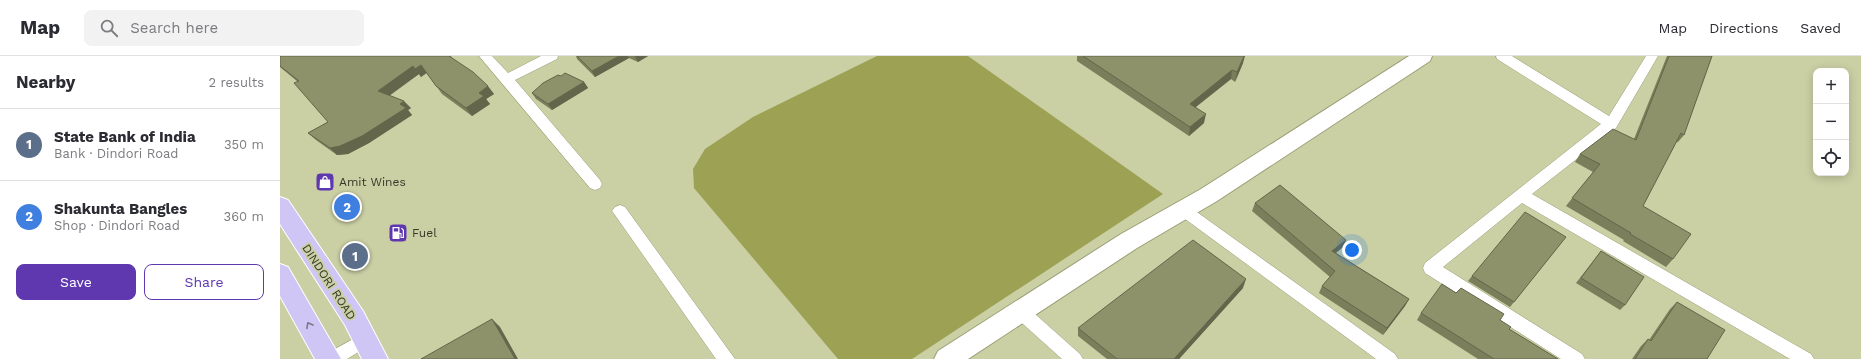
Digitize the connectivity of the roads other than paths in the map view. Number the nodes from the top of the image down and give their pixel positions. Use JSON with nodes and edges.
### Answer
{"nodes":[{"id":1,"x":485,"y":56,"type":"edge"},
{"id":2,"x":552,"y":56,"type":"edge"},
{"id":3,"x":1423,"y":56,"type":"edge"},
{"id":4,"x":1502,"y":56,"type":"edge"},
{"id":5,"x":1652,"y":56,"type":"edge"},
{"id":6,"x":506,"y":79,"type":"junction"},
{"id":7,"x":1611,"y":124,"type":"junction"},
{"id":8,"x":595,"y":184,"type":"dead end"},
{"id":9,"x":1521,"y":195,"type":"junction"},
{"id":10,"x":280,"y":206,"type":"edge"},
{"id":11,"x":1182,"y":209,"type":"junction"},
{"id":12,"x":620,"y":211,"type":"dead end"},
{"id":13,"x":280,"y":274,"type":"edge"},
{"id":14,"x":1020,"y":311,"type":"junction"},
{"id":15,"x":370,"y":350,"type":"edge"},
{"id":16,"x":328,"y":359,"type":"edge"},
{"id":17,"x":332,"y":359,"type":"edge"},
{"id":18,"x":726,"y":359,"type":"edge"},
{"id":19,"x":948,"y":359,"type":"edge"},
{"id":20,"x":1074,"y":359,"type":"edge"},
{"id":21,"x":1389,"y":359,"type":"edge"},
{"id":22,"x":1576,"y":359,"type":"edge"},
{"id":23,"x":1805,"y":359,"type":"edge"}],
"edges":[{"from":1,"to":6,"type":"street"},
{"from":2,"to":6,"type":"street"},
{"from":3,"to":11,"type":"street"},
{"from":4,"to":7,"type":"street"},
{"from":5,"to":7,"type":"street"},
{"from":6,"to":8,"type":"street"},
{"from":7,"to":9,"type":"street"},
{"from":9,"to":22,"type":"street"},
{"from":9,"to":23,"type":"street"},
{"from":10,"to":15,"type":"main road","name":"DINDORI ROAD"},
{"from":11,"to":14,"type":"street"},
{"from":11,"to":21,"type":"street"},
{"from":12,"to":18,"type":"street"},
{"from":16,"to":13,"type":"main road","one_way":true},
{"from":14,"to":19,"type":"street"},
{"from":14,"to":20,"type":"street"},
{"from":15,"to":17,"type":"street"}]}
